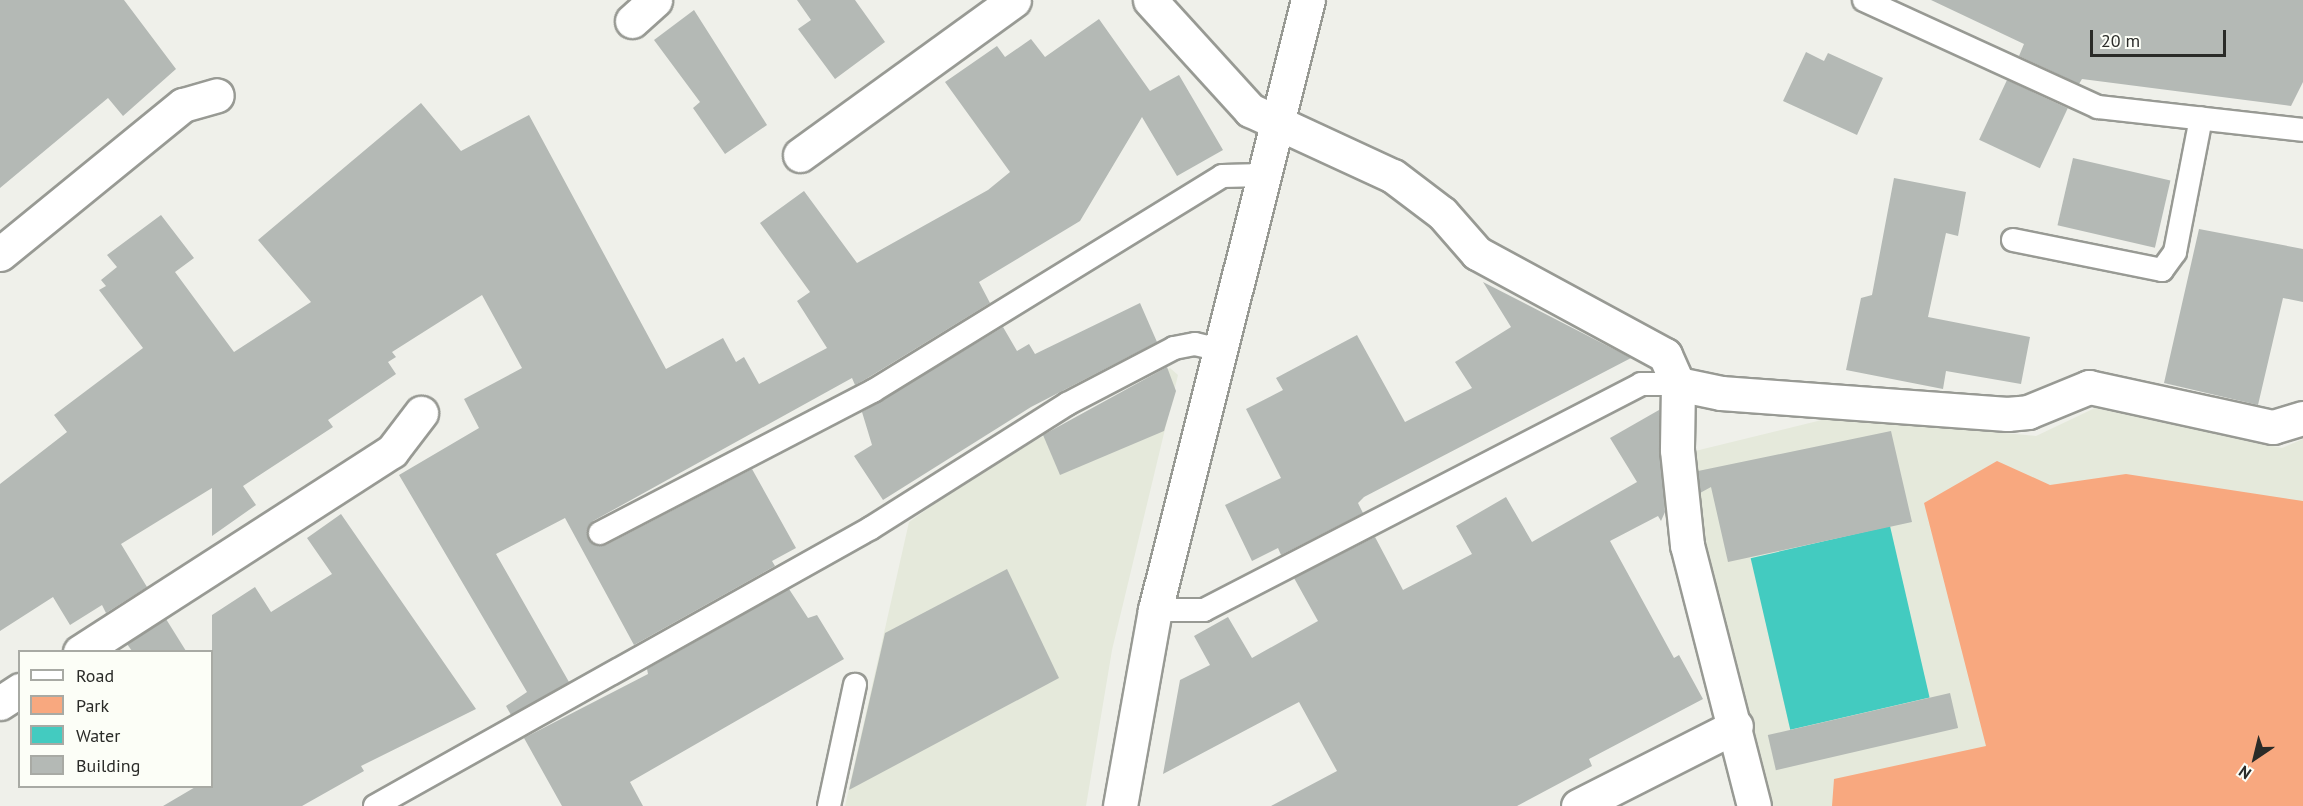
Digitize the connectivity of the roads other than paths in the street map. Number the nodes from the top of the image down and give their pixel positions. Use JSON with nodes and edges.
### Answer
{"nodes":[{"id":1,"x":1014,"y":0,"type":"edge"},
{"id":2,"x":1150,"y":0,"type":"edge"},
{"id":3,"x":1308,"y":0,"type":"edge"},
{"id":4,"x":1864,"y":0,"type":"edge"},
{"id":5,"x":217,"y":95,"type":"dead end"},
{"id":6,"x":2201,"y":118,"type":"junction"},
{"id":7,"x":1276,"y":124,"type":"junction"},
{"id":8,"x":2303,"y":130,"type":"edge"},
{"id":9,"x":800,"y":155,"type":"dead end"},
{"id":10,"x":1264,"y":176,"type":"junction"},
{"id":11,"x":2013,"y":240,"type":"dead end"},
{"id":12,"x":0,"y":254,"type":"edge"},
{"id":13,"x":1220,"y":350,"type":"junction"},
{"id":14,"x":1678,"y":384,"type":"junction"},
{"id":15,"x":421,"y":413,"type":"dead end"},
{"id":16,"x":2303,"y":418,"type":"edge"},
{"id":17,"x":600,"y":533,"type":"dead end"},
{"id":18,"x":1155,"y":610,"type":"junction"},
{"id":19,"x":82,"y":650,"type":"edge"},
{"id":20,"x":855,"y":685,"type":"dead end"},
{"id":21,"x":18,"y":691,"type":"edge"},
{"id":22,"x":0,"y":703,"type":"edge"},
{"id":23,"x":1736,"y":726,"type":"junction"},
{"id":24,"x":375,"y":806,"type":"edge"},
{"id":25,"x":829,"y":806,"type":"edge"},
{"id":26,"x":1120,"y":806,"type":"edge"},
{"id":27,"x":1578,"y":806,"type":"edge"},
{"id":28,"x":1754,"y":806,"type":"edge"}],
"edges":[{"from":1,"to":9,"type":"street"},
{"from":2,"to":7,"type":"street"},
{"from":3,"to":7,"type":"street"},
{"from":4,"to":6,"type":"lane"},
{"from":5,"to":12,"type":"street"},
{"from":6,"to":8,"type":"lane"},
{"from":6,"to":11,"type":"lane"},
{"from":7,"to":10,"type":"street"},
{"from":7,"to":14,"type":"street"},
{"from":10,"to":13,"type":"street"},
{"from":10,"to":17,"type":"lane"},
{"from":13,"to":18,"type":"street"},
{"from":13,"to":24,"type":"lane"},
{"from":14,"to":16,"type":"street"},
{"from":14,"to":18,"type":"lane"},
{"from":14,"to":23,"type":"street"},
{"from":15,"to":19,"type":"street"},
{"from":18,"to":26,"type":"street"},
{"from":20,"to":25,"type":"lane"},
{"from":21,"to":22,"type":"street"},
{"from":23,"to":27,"type":"street"},
{"from":23,"to":28,"type":"street"}]}
